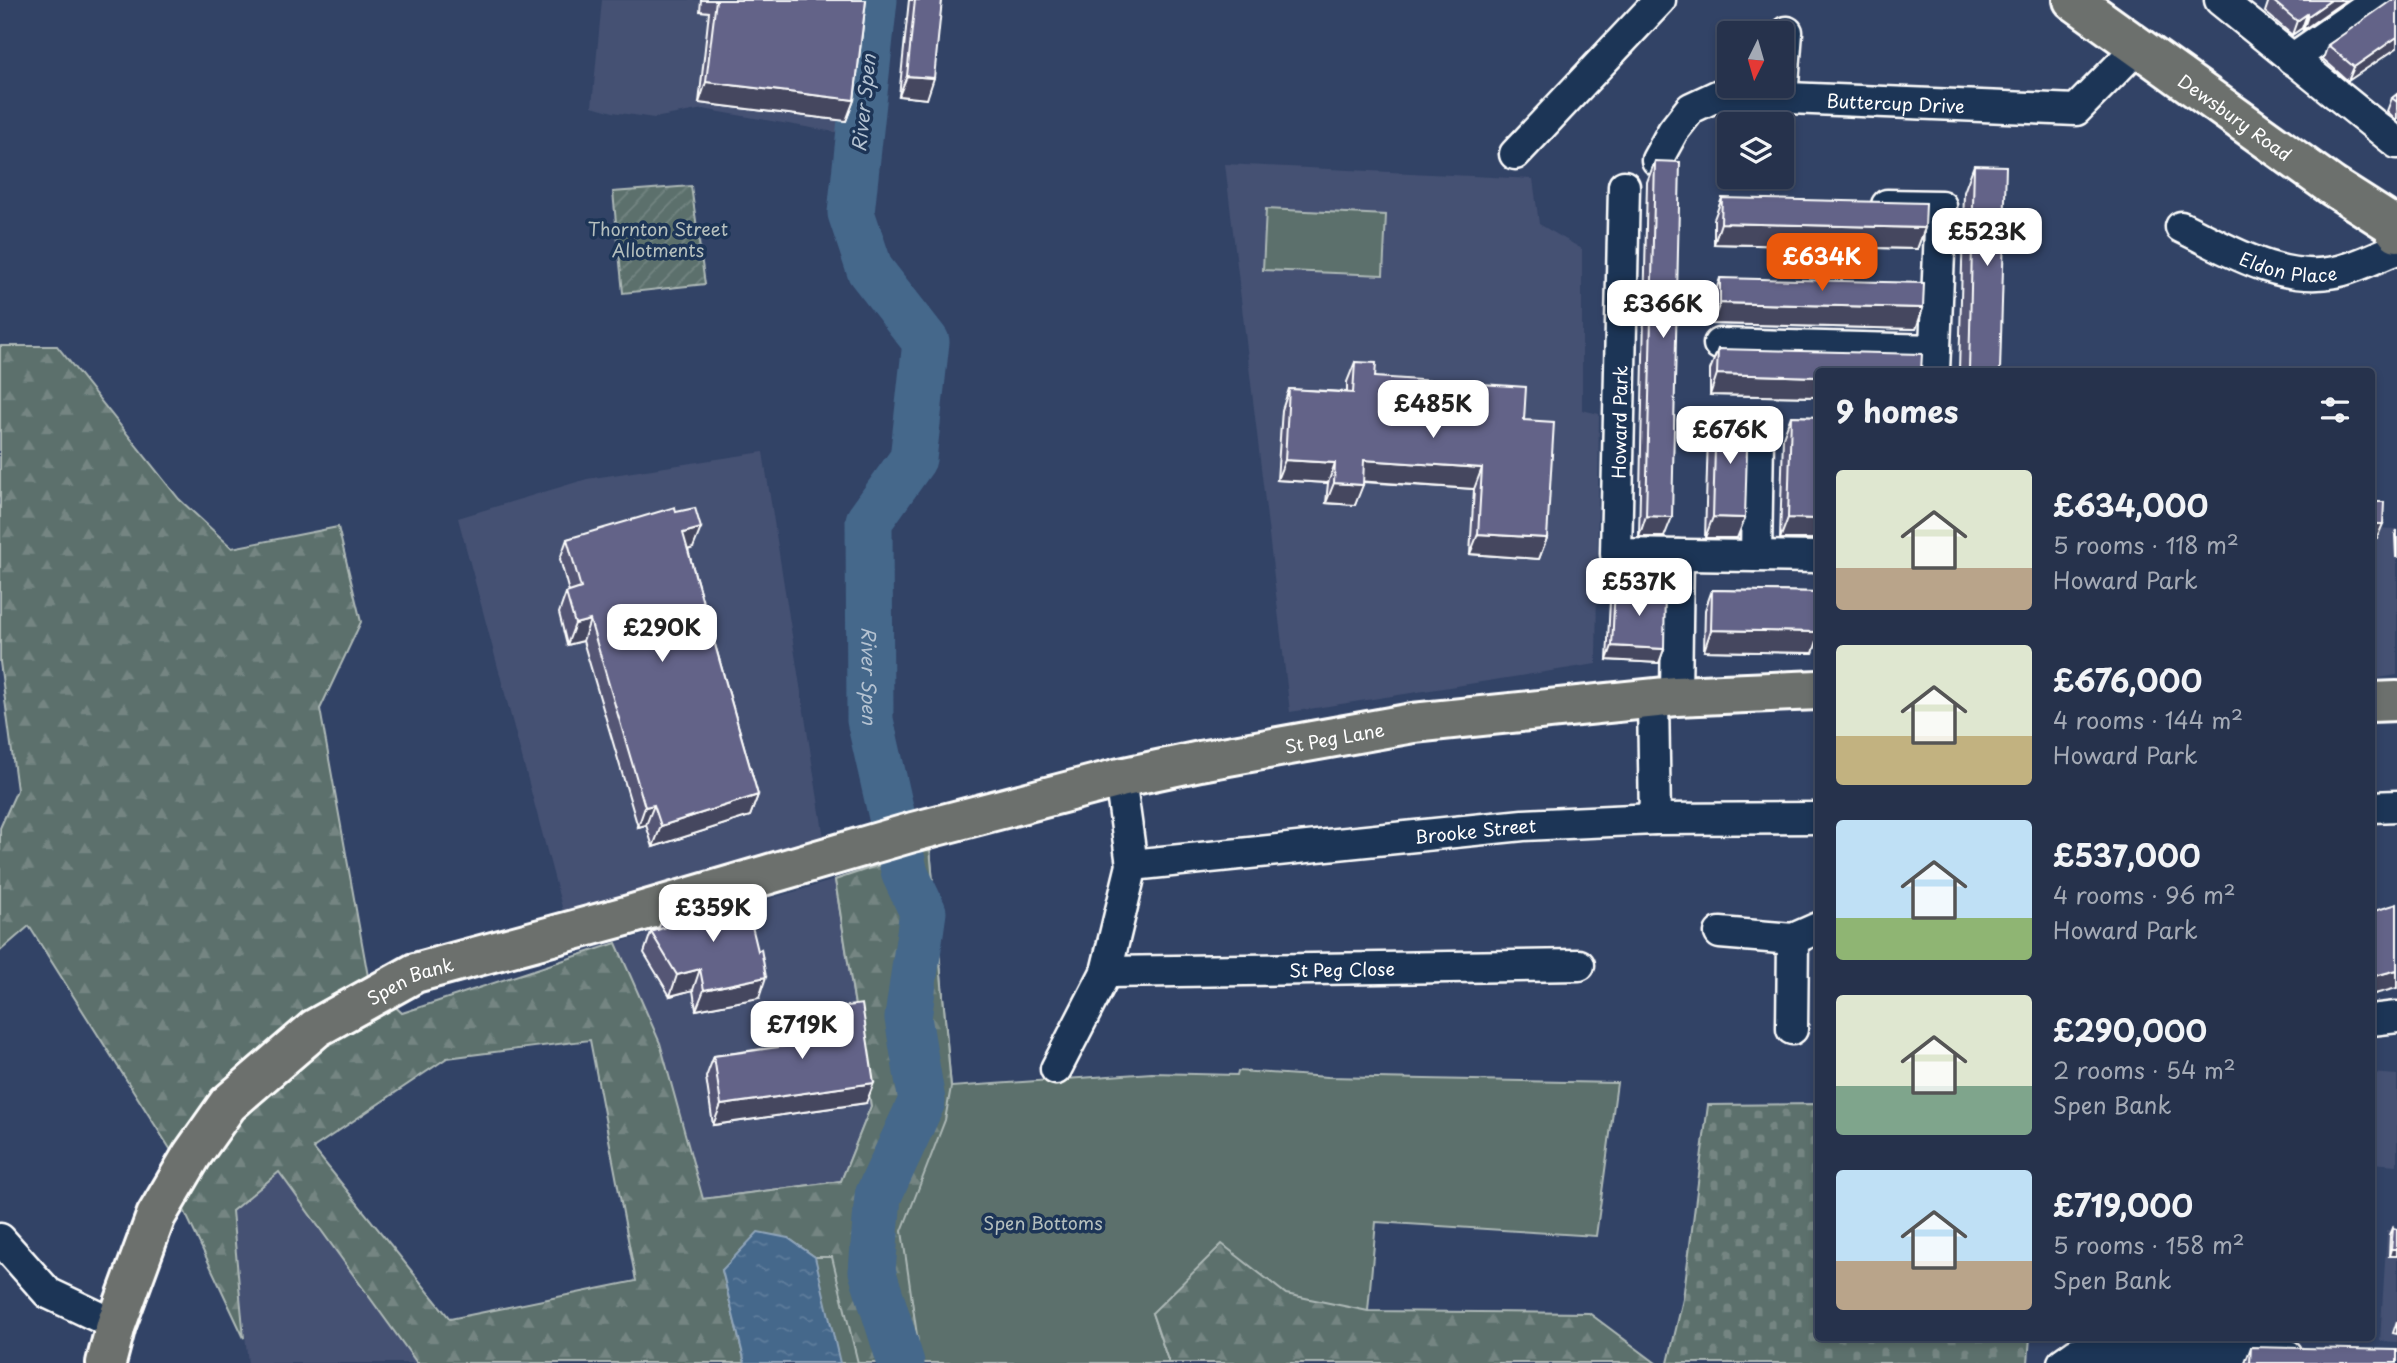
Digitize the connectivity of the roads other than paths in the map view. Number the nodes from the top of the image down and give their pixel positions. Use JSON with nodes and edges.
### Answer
{"nodes":[{"id":1,"x":1660,"y":0,"type":"edge"},
{"id":2,"x":2073,"y":0,"type":"edge"},
{"id":3,"x":2220,"y":0,"type":"edge"},
{"id":4,"x":2377,"y":0,"type":"edge"},
{"id":5,"x":2138,"y":47,"type":"junction"},
{"id":6,"x":2292,"y":59,"type":"junction"},
{"id":7,"x":1717,"y":96,"type":"edge"},
{"id":8,"x":1794,"y":98,"type":"edge"},
{"id":9,"x":2397,"y":143,"type":"edge"},
{"id":10,"x":1515,"y":154,"type":"dead end"},
{"id":11,"x":1657,"y":160,"type":"edge"},
{"id":12,"x":1624,"y":186,"type":"dead end"},
{"id":13,"x":1857,"y":204,"type":"edge"},
{"id":14,"x":2181,"y":227,"type":"dead end"},
{"id":15,"x":2397,"y":232,"type":"edge"},
{"id":16,"x":2397,"y":249,"type":"edge"},
{"id":17,"x":1719,"y":344,"type":"dead end"},
{"id":18,"x":1935,"y":360,"type":"edge"},
{"id":19,"x":1758,"y":439,"type":"dead end"},
{"id":20,"x":1678,"y":555,"type":"junction"},
{"id":21,"x":1756,"y":556,"type":"junction"},
{"id":22,"x":1815,"y":557,"type":"edge"},
{"id":23,"x":1815,"y":690,"type":"edge"},
{"id":24,"x":1664,"y":698,"type":"junction"},
{"id":25,"x":2397,"y":701,"type":"edge"},
{"id":26,"x":2375,"y":702,"type":"edge"},
{"id":27,"x":1120,"y":778,"type":"junction"},
{"id":28,"x":2397,"y":806,"type":"edge"},
{"id":29,"x":2375,"y":807,"type":"edge"},
{"id":30,"x":1815,"y":818,"type":"edge"},
{"id":31,"x":1655,"y":819,"type":"junction"},
{"id":32,"x":862,"y":847,"type":"joint"},
{"id":33,"x":1132,"y":865,"type":"junction"},
{"id":34,"x":1720,"y":933,"type":"dead end"},
{"id":35,"x":1805,"y":933,"type":"edge"},
{"id":36,"x":1579,"y":965,"type":"dead end"},
{"id":37,"x":1105,"y":972,"type":"junction"},
{"id":38,"x":2397,"y":1017,"type":"edge"},
{"id":39,"x":2375,"y":1020,"type":"edge"},
{"id":40,"x":1792,"y":1029,"type":"dead end"},
{"id":41,"x":1056,"y":1069,"type":"dead end"},
{"id":42,"x":0,"y":1239,"type":"edge"},
{"id":43,"x":117,"y":1325,"type":"junction"},
{"id":44,"x":2315,"y":1356,"type":"edge"},
{"id":45,"x":106,"y":1363,"type":"edge"},
{"id":46,"x":2063,"y":1363,"type":"edge"}],
"edges":[{"from":1,"to":10,"type":"street"},
{"from":2,"to":5,"type":"main road","name":"Dewsbury Road"},
{"from":3,"to":6,"type":"street"},
{"from":4,"to":6,"type":"street"},
{"from":5,"to":8,"type":"street","name":"Buttercup Drive"},
{"from":5,"to":15,"type":"main road","name":"Dewsbury Road"},
{"from":6,"to":9,"type":"street"},
{"from":7,"to":11,"type":"street","name":"Buttercup Drive"},
{"from":12,"to":20,"type":"street","name":"Howard Park"},
{"from":13,"to":18,"type":"street"},
{"from":14,"to":16,"type":"street","name":"Eldon Place"},
{"from":17,"to":18,"type":"street"},
{"from":19,"to":21,"type":"street"},
{"from":20,"to":21,"type":"street","name":"Howard Park"},
{"from":20,"to":24,"type":"street"},
{"from":21,"to":22,"type":"street","name":"Howard Park"},
{"from":23,"to":24,"type":"main road","name":"St Peg Lane"},
{"from":24,"to":27,"type":"main road","name":"St Peg Lane"},
{"from":24,"to":31,"type":"street"},
{"from":25,"to":26,"type":"main road"},
{"from":27,"to":32,"type":"main road","name":"St Peg Lane"},
{"from":27,"to":33,"type":"street"},
{"from":28,"to":29,"type":"street"},
{"from":30,"to":31,"type":"street","name":"Brooke Street"},
{"from":31,"to":33,"type":"street","name":"Brooke Street"},
{"from":32,"to":43,"type":"main road","name":"Spen Bank"},
{"from":33,"to":37,"type":"street"},
{"from":34,"to":35,"type":"street"},
{"from":35,"to":40,"type":"street"},
{"from":36,"to":37,"type":"street","name":"St Peg Close"},
{"from":37,"to":41,"type":"street"},
{"from":38,"to":39,"type":"street"},
{"from":42,"to":43,"type":"street"},
{"from":43,"to":45,"type":"main road","name":"Spen Bank"},
{"from":44,"to":46,"type":"street"}]}
